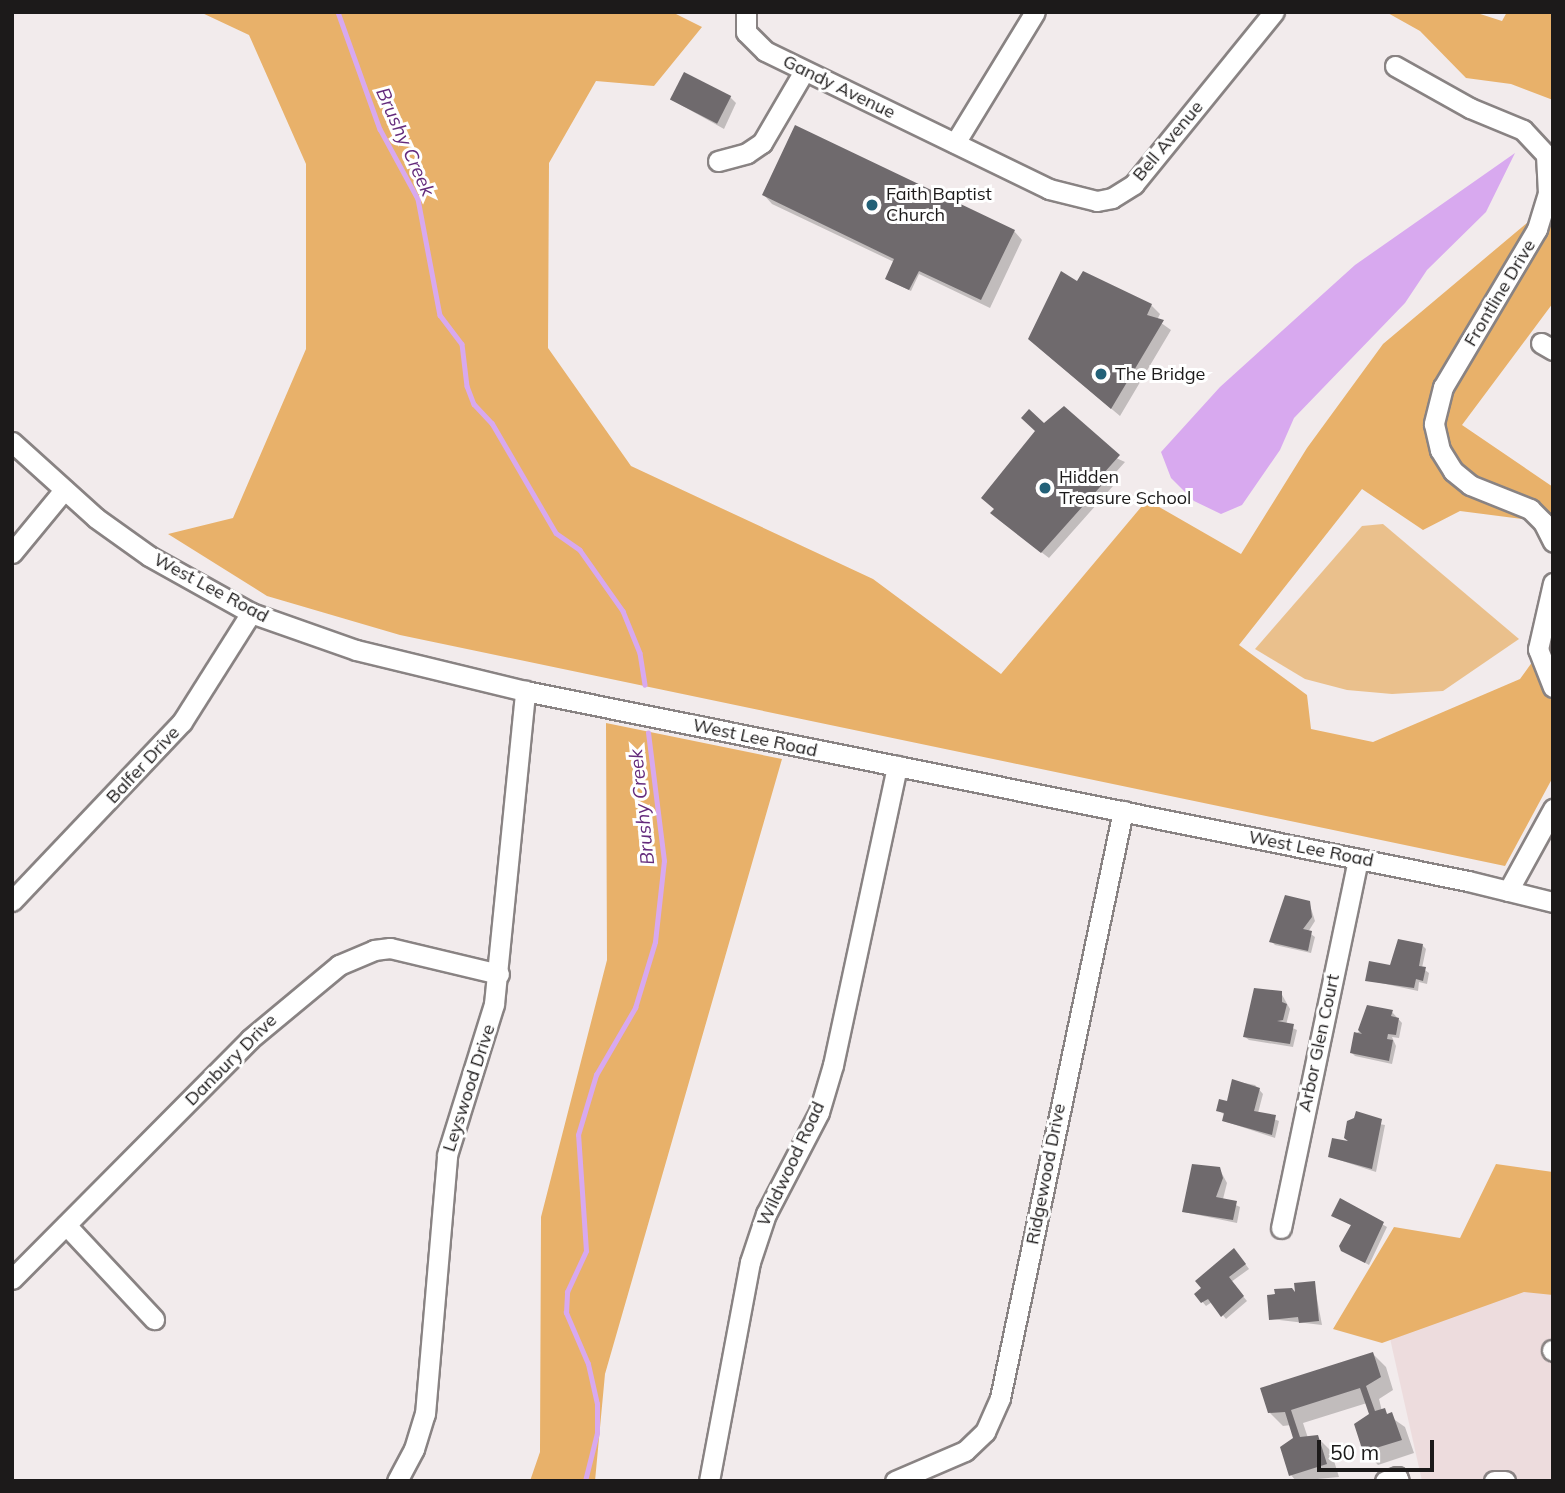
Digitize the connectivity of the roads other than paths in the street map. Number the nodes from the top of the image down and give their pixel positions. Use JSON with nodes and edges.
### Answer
{"nodes":[{"id":1,"x":746,"y":12,"type":"edge"},
{"id":2,"x":1035,"y":12,"type":"edge"},
{"id":3,"x":1274,"y":12,"type":"edge"},
{"id":4,"x":1395,"y":66,"type":"dead end"},
{"id":5,"x":804,"y":71,"type":"junction"},
{"id":6,"x":955,"y":143,"type":"junction"},
{"id":7,"x":718,"y":161,"type":"dead end"},
{"id":8,"x":12,"y":442,"type":"edge"},
{"id":9,"x":64,"y":490,"type":"junction"},
{"id":10,"x":1553,"y":542,"type":"edge"},
{"id":11,"x":12,"y":553,"type":"edge"},
{"id":12,"x":1553,"y":583,"type":"edge"},
{"id":13,"x":251,"y":613,"type":"junction"},
{"id":14,"x":1553,"y":687,"type":"edge"},
{"id":15,"x":525,"y":691,"type":"junction"},
{"id":16,"x":897,"y":766,"type":"junction"},
{"id":17,"x":1553,"y":808,"type":"edge"},
{"id":18,"x":1122,"y":811,"type":"junction"},
{"id":19,"x":1357,"y":859,"type":"junction"},
{"id":20,"x":1508,"y":891,"type":"junction"},
{"id":21,"x":12,"y":901,"type":"edge"},
{"id":22,"x":1553,"y":902,"type":"edge"},
{"id":23,"x":499,"y":974,"type":"junction"},
{"id":24,"x":66,"y":1225,"type":"junction"},
{"id":25,"x":1281,"y":1228,"type":"dead end"},
{"id":26,"x":12,"y":1279,"type":"edge"},
{"id":27,"x":154,"y":1319,"type":"dead end"},
{"id":28,"x":397,"y":1481,"type":"edge"},
{"id":29,"x":709,"y":1481,"type":"edge"},
{"id":30,"x":895,"y":1481,"type":"edge"},
{"id":31,"x":1385,"y":1481,"type":"edge"},
{"id":32,"x":1399,"y":1481,"type":"edge"},
{"id":33,"x":1494,"y":1481,"type":"edge"},
{"id":34,"x":1504,"y":1481,"type":"edge"}],
"edges":[{"from":1,"to":5,"type":"street","name":"Gandy Avenue"},
{"from":2,"to":6,"type":"street"},
{"from":3,"to":6,"type":"street","name":"Bell Avenue"},
{"from":4,"to":10,"type":"street","name":"Frontline Drive"},
{"from":5,"to":6,"type":"street","name":"Gandy Avenue"},
{"from":5,"to":7,"type":"street"},
{"from":8,"to":9,"type":"street","name":"West Lee Road"},
{"from":9,"to":11,"type":"street"},
{"from":9,"to":13,"type":"street","name":"West Lee Road"},
{"from":12,"to":14,"type":"street"},
{"from":13,"to":15,"type":"street","name":"West Lee Road"},
{"from":13,"to":21,"type":"street","name":"Balfer Drive"},
{"from":15,"to":16,"type":"street","name":"West Lee Road"},
{"from":15,"to":23,"type":"street","name":"Leyswood Drive"},
{"from":16,"to":18,"type":"street","name":"West Lee Road"},
{"from":16,"to":29,"type":"street","name":"Wildwood Road"},
{"from":17,"to":20,"type":"street"},
{"from":18,"to":19,"type":"street","name":"West Lee Road"},
{"from":18,"to":30,"type":"street","name":"Ridgewood Drive"},
{"from":19,"to":20,"type":"street","name":"West Lee Road"},
{"from":19,"to":25,"type":"street","name":"Arbor Glen Court"},
{"from":20,"to":22,"type":"street","name":"West Lee Road"},
{"from":23,"to":24,"type":"street","name":"Danbury Drive"},
{"from":23,"to":28,"type":"street","name":"Leyswood Drive"},
{"from":24,"to":26,"type":"street","name":"Danbury Drive"},
{"from":24,"to":27,"type":"street"},
{"from":31,"to":32,"type":"street"},
{"from":33,"to":34,"type":"street"}]}
